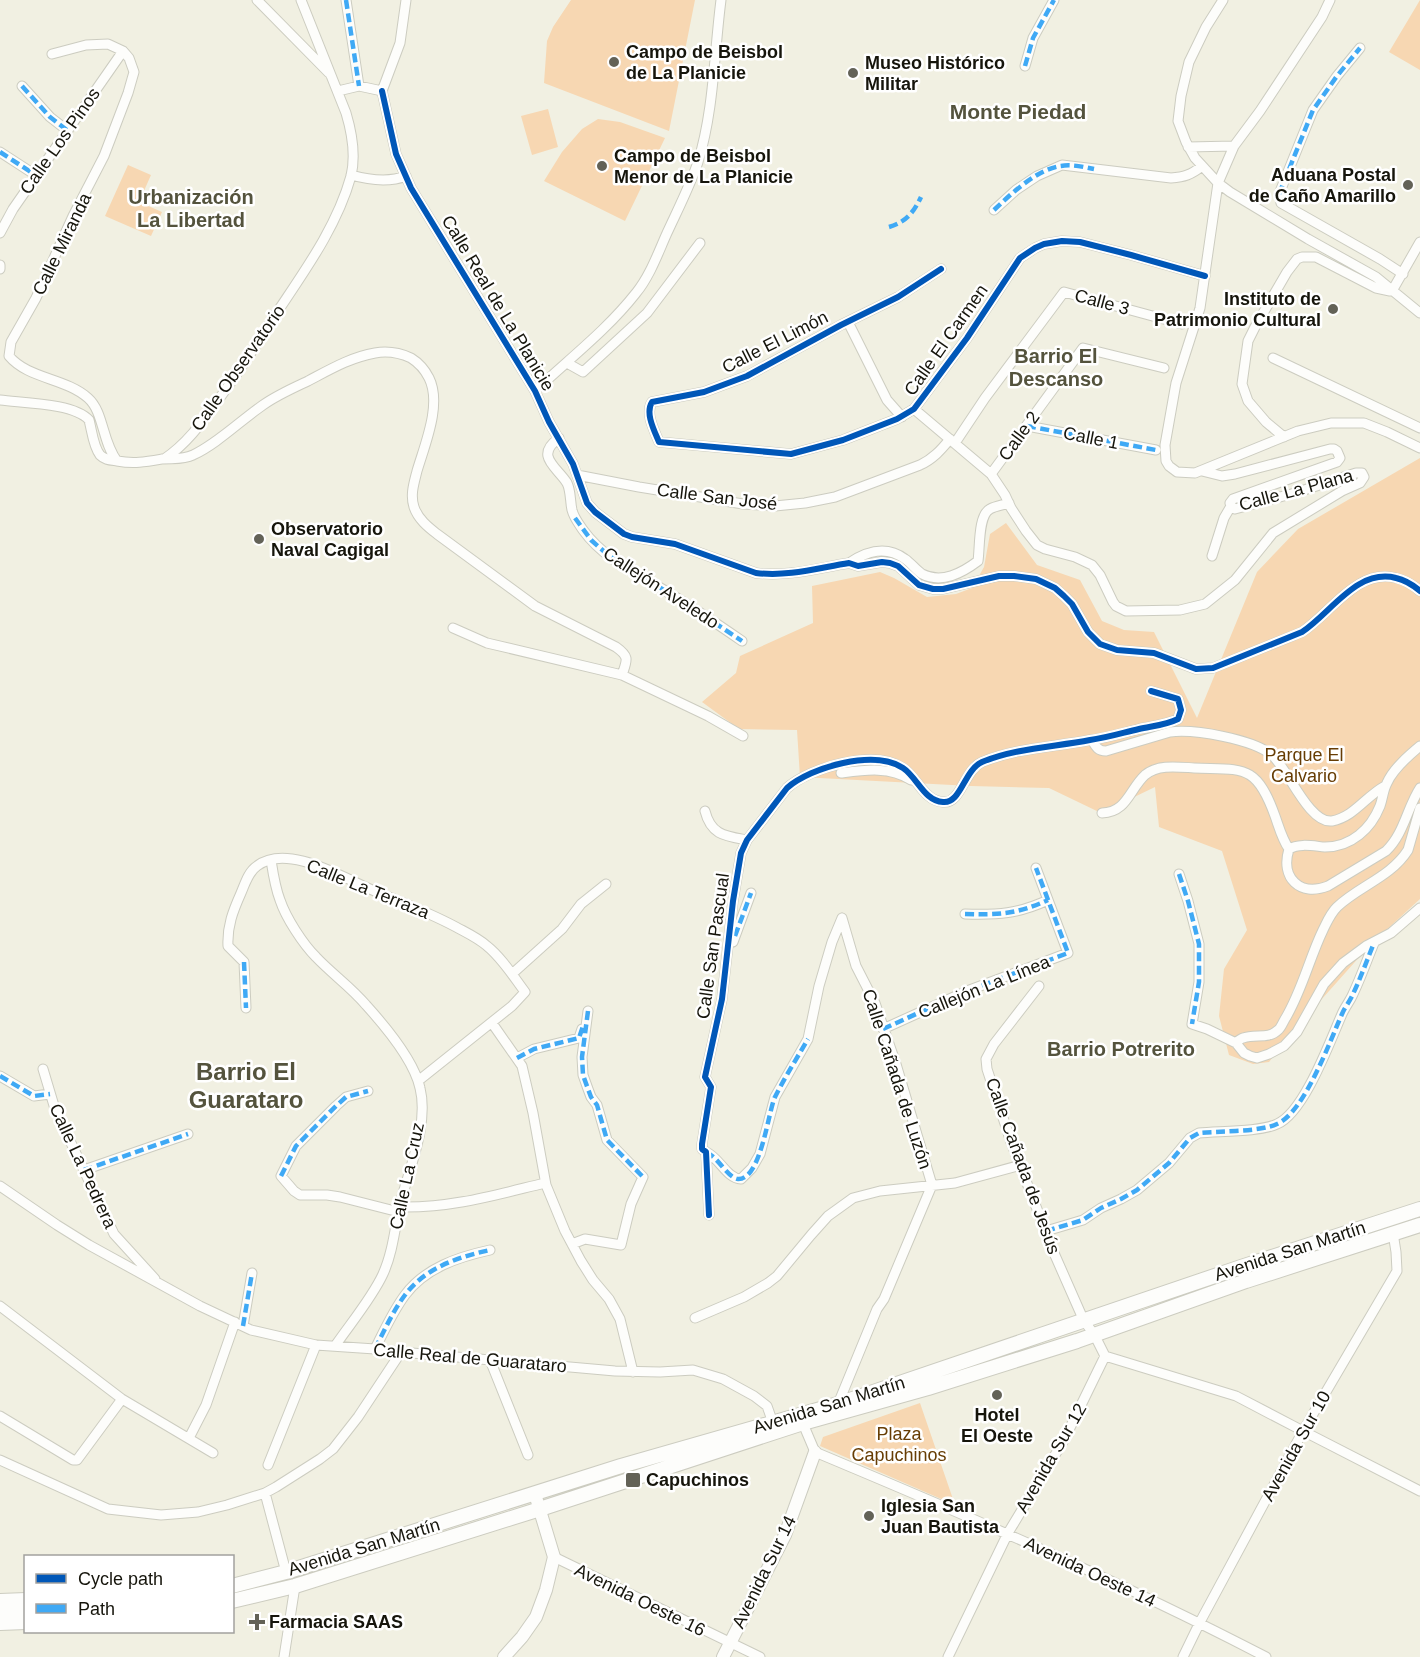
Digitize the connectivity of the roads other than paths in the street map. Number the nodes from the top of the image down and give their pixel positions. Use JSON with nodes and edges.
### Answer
{"nodes":[{"id":1,"x":257,"y":0,"type":"edge"},
{"id":2,"x":301,"y":0,"type":"edge"},
{"id":3,"x":346,"y":0,"type":"edge"},
{"id":4,"x":406,"y":0,"type":"edge"},
{"id":5,"x":722,"y":0,"type":"edge"},
{"id":6,"x":1054,"y":0,"type":"edge"},
{"id":7,"x":1223,"y":0,"type":"edge"},
{"id":8,"x":1330,"y":0,"type":"edge"},
{"id":9,"x":1360,"y":48,"type":"dead end"},
{"id":10,"x":123,"y":51,"type":"junction"},
{"id":11,"x":52,"y":54,"type":"dead end"},
{"id":12,"x":1025,"y":66,"type":"dead end"},
{"id":13,"x":332,"y":77,"type":"junction"},
{"id":14,"x":22,"y":86,"type":"dead end"},
{"id":15,"x":359,"y":86,"type":"junction"},
{"id":16,"x":338,"y":90,"type":"junction"},
{"id":17,"x":382,"y":91,"type":"junction"},
{"id":18,"x":68,"y":131,"type":"junction"},
{"id":19,"x":1234,"y":146,"type":"junction"},
{"id":20,"x":1188,"y":147,"type":"junction"},
{"id":21,"x":0,"y":152,"type":"edge"},
{"id":22,"x":1202,"y":166,"type":"junction"},
{"id":23,"x":351,"y":175,"type":"junction"},
{"id":24,"x":37,"y":176,"type":"junction"},
{"id":25,"x":406,"y":176,"type":"junction"},
{"id":26,"x":1218,"y":183,"type":"junction"},
{"id":27,"x":994,"y":210,"type":"dead end"},
{"id":28,"x":0,"y":233,"type":"edge"},
{"id":29,"x":1420,"y":242,"type":"edge"},
{"id":30,"x":700,"y":243,"type":"dead end"},
{"id":31,"x":941,"y":269,"type":"dead end"},
{"id":32,"x":1403,"y":274,"type":"junction"},
{"id":33,"x":1205,"y":276,"type":"junction"},
{"id":34,"x":1392,"y":291,"type":"junction"},
{"id":35,"x":1420,"y":313,"type":"edge"},
{"id":36,"x":848,"y":322,"type":"junction"},
{"id":37,"x":1182,"y":324,"type":"dead end"},
{"id":38,"x":1274,"y":358,"type":"dead end"},
{"id":39,"x":567,"y":363,"type":"junction"},
{"id":40,"x":1164,"y":368,"type":"dead end"},
{"id":41,"x":535,"y":391,"type":"junction"},
{"id":42,"x":0,"y":400,"type":"edge"},
{"id":43,"x":914,"y":410,"type":"junction"},
{"id":44,"x":902,"y":417,"type":"junction"},
{"id":45,"x":1026,"y":426,"type":"junction"},
{"id":46,"x":1420,"y":428,"type":"edge"},
{"id":47,"x":1284,"y":437,"type":"junction"},
{"id":48,"x":559,"y":438,"type":"junction"},
{"id":49,"x":953,"y":441,"type":"junction"},
{"id":50,"x":659,"y":442,"type":"joint"},
{"id":51,"x":1420,"y":448,"type":"edge"},
{"id":52,"x":1156,"y":450,"type":"dead end"},
{"id":53,"x":164,"y":459,"type":"junction"},
{"id":54,"x":117,"y":461,"type":"junction"},
{"id":55,"x":1202,"y":471,"type":"junction"},
{"id":56,"x":991,"y":474,"type":"junction"},
{"id":57,"x":577,"y":475,"type":"junction"},
{"id":58,"x":1009,"y":503,"type":"junction"},
{"id":59,"x":1231,"y":506,"type":"junction"},
{"id":60,"x":1212,"y":556,"type":"dead end"},
{"id":61,"x":849,"y":563,"type":"junction"},
{"id":62,"x":1420,"y":591,"type":"edge"},
{"id":63,"x":453,"y":628,"type":"dead end"},
{"id":64,"x":742,"y":641,"type":"dead end"},
{"id":65,"x":622,"y":675,"type":"junction"},
{"id":66,"x":1151,"y":691,"type":"dead end"},
{"id":67,"x":743,"y":736,"type":"dead end"},
{"id":68,"x":1092,"y":740,"type":"junction"},
{"id":69,"x":1420,"y":746,"type":"edge"},
{"id":70,"x":841,"y":773,"type":"dead end"},
{"id":71,"x":917,"y":783,"type":"junction"},
{"id":72,"x":1385,"y":786,"type":"junction"},
{"id":73,"x":1420,"y":788,"type":"edge"},
{"id":74,"x":1420,"y":808,"type":"edge"},
{"id":75,"x":705,"y":811,"type":"dead end"},
{"id":76,"x":1102,"y":813,"type":"dead end"},
{"id":77,"x":747,"y":840,"type":"junction"},
{"id":78,"x":1289,"y":849,"type":"junction"},
{"id":79,"x":270,"y":860,"type":"junction"},
{"id":80,"x":1036,"y":868,"type":"dead end"},
{"id":81,"x":1179,"y":874,"type":"dead end"},
{"id":82,"x":606,"y":884,"type":"dead end"},
{"id":83,"x":751,"y":893,"type":"dead end"},
{"id":84,"x":1048,"y":900,"type":"junction"},
{"id":85,"x":1420,"y":909,"type":"edge"},
{"id":86,"x":965,"y":914,"type":"dead end"},
{"id":87,"x":1374,"y":943,"type":"junction"},
{"id":88,"x":728,"y":952,"type":"junction"},
{"id":89,"x":512,"y":974,"type":"junction"},
{"id":90,"x":1039,"y":986,"type":"dead end"},
{"id":91,"x":246,"y":1008,"type":"dead end"},
{"id":92,"x":492,"y":1023,"type":"junction"},
{"id":93,"x":884,"y":1029,"type":"junction"},
{"id":94,"x":1236,"y":1043,"type":"junction"},
{"id":95,"x":517,"y":1058,"type":"junction"},
{"id":96,"x":43,"y":1069,"type":"dead end"},
{"id":97,"x":0,"y":1076,"type":"edge"},
{"id":98,"x":418,"y":1081,"type":"junction"},
{"id":99,"x":368,"y":1090,"type":"dead end"},
{"id":100,"x":50,"y":1094,"type":"junction"},
{"id":101,"x":188,"y":1134,"type":"dead end"},
{"id":102,"x":706,"y":1152,"type":"junction"},
{"id":103,"x":1021,"y":1165,"type":"junction"},
{"id":104,"x":84,"y":1170,"type":"junction"},
{"id":105,"x":545,"y":1183,"type":"junction"},
{"id":106,"x":932,"y":1185,"type":"junction"},
{"id":107,"x":0,"y":1186,"type":"edge"},
{"id":108,"x":399,"y":1209,"type":"junction"},
{"id":109,"x":1420,"y":1209,"type":"edge"},
{"id":110,"x":709,"y":1215,"type":"dead end"},
{"id":111,"x":1420,"y":1224,"type":"edge"},
{"id":112,"x":1046,"y":1231,"type":"junction"},
{"id":113,"x":1393,"y":1233,"type":"junction"},
{"id":114,"x":572,"y":1244,"type":"junction"},
{"id":115,"x":490,"y":1250,"type":"dead end"},
{"id":116,"x":252,"y":1273,"type":"dead end"},
{"id":117,"x":158,"y":1283,"type":"junction"},
{"id":118,"x":0,"y":1306,"type":"edge"},
{"id":119,"x":694,"y":1318,"type":"dead end"},
{"id":120,"x":1084,"y":1321,"type":"junction"},
{"id":121,"x":239,"y":1324,"type":"junction"},
{"id":122,"x":1094,"y":1334,"type":"junction"},
{"id":123,"x":316,"y":1345,"type":"junction"},
{"id":124,"x":334,"y":1346,"type":"junction"},
{"id":125,"x":375,"y":1348,"type":"junction"},
{"id":126,"x":401,"y":1352,"type":"junction"},
{"id":127,"x":1106,"y":1356,"type":"junction"},
{"id":128,"x":490,"y":1360,"type":"junction"},
{"id":129,"x":633,"y":1372,"type":"junction"},
{"id":130,"x":122,"y":1399,"type":"junction"},
{"id":131,"x":838,"y":1404,"type":"junction"},
{"id":132,"x":0,"y":1416,"type":"edge"},
{"id":133,"x":802,"y":1419,"type":"junction"},
{"id":134,"x":773,"y":1423,"type":"junction"},
{"id":135,"x":1303,"y":1431,"type":"junction"},
{"id":136,"x":189,"y":1438,"type":"junction"},
{"id":137,"x":815,"y":1452,"type":"junction"},
{"id":138,"x":213,"y":1453,"type":"dead end"},
{"id":139,"x":528,"y":1455,"type":"dead end"},
{"id":140,"x":0,"y":1460,"type":"edge"},
{"id":141,"x":268,"y":1465,"type":"dead end"},
{"id":142,"x":1420,"y":1491,"type":"edge"},
{"id":143,"x":265,"y":1493,"type":"junction"},
{"id":144,"x":535,"y":1494,"type":"junction"},
{"id":145,"x":540,"y":1509,"type":"junction"},
{"id":146,"x":1008,"y":1533,"type":"junction"},
{"id":147,"x":554,"y":1557,"type":"junction"},
{"id":148,"x":286,"y":1572,"type":"junction"},
{"id":149,"x":234,"y":1585,"type":"edge"},
{"id":150,"x":295,"y":1586,"type":"junction"},
{"id":151,"x":24,"y":1600,"type":"edge"},
{"id":152,"x":0,"y":1601,"type":"edge"},
{"id":153,"x":234,"y":1601,"type":"edge"},
{"id":154,"x":24,"y":1611,"type":"edge"},
{"id":155,"x":0,"y":1612,"type":"edge"},
{"id":156,"x":24,"y":1622,"type":"edge"},
{"id":157,"x":1200,"y":1622,"type":"junction"},
{"id":158,"x":0,"y":1623,"type":"edge"},
{"id":159,"x":729,"y":1643,"type":"junction"},
{"id":160,"x":284,"y":1657,"type":"edge"},
{"id":161,"x":504,"y":1657,"type":"edge"},
{"id":162,"x":723,"y":1657,"type":"edge"},
{"id":163,"x":760,"y":1657,"type":"edge"},
{"id":164,"x":948,"y":1657,"type":"edge"},
{"id":165,"x":1183,"y":1657,"type":"edge"},
{"id":166,"x":1266,"y":1657,"type":"edge"}],
"edges":[{"from":1,"to":13,"type":"street"},
{"from":2,"to":13,"type":"street","name":"Calle Observatorio"},
{"from":3,"to":15,"type":"street"},
{"from":4,"to":17,"type":"street"},
{"from":5,"to":39,"type":"street"},
{"from":6,"to":12,"type":"street"},
{"from":7,"to":20,"type":"street"},
{"from":8,"to":19,"type":"street"},
{"from":9,"to":32,"type":"street"},
{"from":10,"to":11,"type":"street"},
{"from":10,"to":18,"type":"street","name":"Calle Los Pinos"},
{"from":10,"to":54,"type":"street","name":"Calle Miranda"},
{"from":13,"to":16,"type":"street","name":"Calle Observatorio"},
{"from":14,"to":18,"type":"street"},
{"from":15,"to":16,"type":"street"},
{"from":15,"to":17,"type":"street"},
{"from":16,"to":23,"type":"street","name":"Calle Observatorio"},
{"from":17,"to":25,"type":"street","name":"Calle Real de La Planicie"},
{"from":18,"to":24,"type":"street","name":"Calle Los Pinos"},
{"from":19,"to":20,"type":"street"},
{"from":19,"to":26,"type":"street"},
{"from":20,"to":22,"type":"street"},
{"from":21,"to":24,"type":"street"},
{"from":22,"to":26,"type":"street"},
{"from":22,"to":27,"type":"street"},
{"from":23,"to":25,"type":"street"},
{"from":23,"to":53,"type":"street","name":"Calle Observatorio"},
{"from":24,"to":28,"type":"street","name":"Calle Los Pinos"},
{"from":25,"to":41,"type":"street","name":"Calle Real de La Planicie"},
{"from":26,"to":33,"type":"street"},
{"from":26,"to":34,"type":"street"},
{"from":29,"to":32,"type":"street"},
{"from":30,"to":39,"type":"street"},
{"from":31,"to":36,"type":"street","name":"Calle El Limón"},
{"from":32,"to":34,"type":"street"},
{"from":33,"to":43,"type":"street","name":"Calle El Carmen"},
{"from":33,"to":55,"type":"street"},
{"from":34,"to":35,"type":"street"},
{"from":34,"to":47,"type":"street"},
{"from":36,"to":44,"type":"street"},
{"from":36,"to":50,"type":"street","name":"Calle El Limón"},
{"from":37,"to":49,"type":"street","name":"Calle 3"},
{"from":38,"to":46,"type":"street"},
{"from":39,"to":41,"type":"street"},
{"from":40,"to":45,"type":"street","name":"Calle 2"},
{"from":41,"to":48,"type":"street","name":"Calle Real de La Planicie"},
{"from":42,"to":54,"type":"street"},
{"from":43,"to":44,"type":"street","name":"Calle El Carmen"},
{"from":43,"to":49,"type":"street","name":"Calle La Plana"},
{"from":44,"to":50,"type":"street","name":"Calle El Carmen"},
{"from":45,"to":52,"type":"street","name":"Calle 1"},
{"from":45,"to":56,"type":"street","name":"Calle 2"},
{"from":47,"to":51,"type":"street"},
{"from":47,"to":55,"type":"street"},
{"from":48,"to":57,"type":"street","name":"Calle Real de La Planicie"},
{"from":48,"to":64,"type":"street","name":"Callejón Aveledo"},
{"from":49,"to":56,"type":"street","name":"Calle La Plana"},
{"from":49,"to":57,"type":"street","name":"Calle San José"},
{"from":53,"to":54,"type":"street"},
{"from":53,"to":65,"type":"street","name":"Calle Observatorio"},
{"from":55,"to":59,"type":"street","name":"Calle La Plana"},
{"from":56,"to":58,"type":"street","name":"Calle La Plana"},
{"from":57,"to":61,"type":"street","name":"Calle Real de La Planicie"},
{"from":58,"to":59,"type":"street","name":"Calle La Plana"},
{"from":58,"to":61,"type":"street","name":"Calle Real de La Planicie"},
{"from":59,"to":60,"type":"street"},
{"from":61,"to":62,"type":"street","name":"Calle Real de La Planicie"},
{"from":63,"to":65,"type":"street"},
{"from":65,"to":67,"type":"street"},
{"from":66,"to":68,"type":"street"},
{"from":68,"to":71,"type":"street","name":"Calle San Pascual"},
{"from":68,"to":72,"type":"street","name":"Calle San Pascual"},
{"from":69,"to":72,"type":"street"},
{"from":70,"to":71,"type":"street"},
{"from":71,"to":77,"type":"street","name":"Calle San Pascual"},
{"from":72,"to":78,"type":"street"},
{"from":73,"to":78,"type":"street"},
{"from":74,"to":94,"type":"street"},
{"from":75,"to":77,"type":"street"},
{"from":76,"to":78,"type":"street"},
{"from":77,"to":88,"type":"street","name":"Calle San Pascual"},
{"from":79,"to":89,"type":"street","name":"Calle La Terraza"},
{"from":79,"to":91,"type":"street"},
{"from":79,"to":98,"type":"street","name":"Calle La Cruz"},
{"from":80,"to":84,"type":"street","name":"Callejón La Línea"},
{"from":81,"to":94,"type":"street"},
{"from":82,"to":89,"type":"street"},
{"from":83,"to":88,"type":"street"},
{"from":84,"to":86,"type":"street"},
{"from":84,"to":93,"type":"street","name":"Callejón La Línea"},
{"from":85,"to":87,"type":"street"},
{"from":87,"to":94,"type":"street"},
{"from":87,"to":112,"type":"street"},
{"from":88,"to":102,"type":"street","name":"Calle San Pascual"},
{"from":89,"to":92,"type":"street","name":"Calle La Terraza"},
{"from":90,"to":103,"type":"street","name":"Calle Cañada de Jesús"},
{"from":92,"to":95,"type":"street"},
{"from":92,"to":98,"type":"street"},
{"from":93,"to":102,"type":"street","name":"Calle Cañada de Luzón"},
{"from":93,"to":106,"type":"street","name":"Calle Cañada de Luzón"},
{"from":95,"to":105,"type":"street"},
{"from":95,"to":114,"type":"street"},
{"from":96,"to":100,"type":"street","name":"Calle La Pedrera"},
{"from":97,"to":100,"type":"street"},
{"from":98,"to":108,"type":"street","name":"Calle La Cruz"},
{"from":99,"to":108,"type":"street"},
{"from":100,"to":104,"type":"street","name":"Calle La Pedrera"},
{"from":101,"to":104,"type":"street"},
{"from":102,"to":110,"type":"street","name":"Calle San Pascual"},
{"from":103,"to":106,"type":"street"},
{"from":103,"to":112,"type":"street","name":"Calle Cañada de Jesús"},
{"from":104,"to":117,"type":"street","name":"Calle La Pedrera"},
{"from":105,"to":108,"type":"street"},
{"from":105,"to":114,"type":"street"},
{"from":106,"to":119,"type":"street"},
{"from":106,"to":131,"type":"street","name":"Calle Cañada de Luzón"},
{"from":107,"to":117,"type":"street","name":"Calle Real de Guarataro"},
{"from":108,"to":124,"type":"street","name":"Calle La Cruz"},
{"from":109,"to":120,"type":"main road","name":"Avenida San Martín"},
{"from":111,"to":113,"type":"main road","name":"Avenida San Martín"},
{"from":112,"to":120,"type":"street","name":"Calle Cañada de Jesús"},
{"from":113,"to":122,"type":"main road","name":"Avenida San Martín"},
{"from":113,"to":135,"type":"street","name":"Avenida Sur 10"},
{"from":114,"to":129,"type":"street"},
{"from":115,"to":125,"type":"street"},
{"from":116,"to":121,"type":"street"},
{"from":117,"to":121,"type":"street","name":"Calle Real de Guarataro"},
{"from":118,"to":130,"type":"street"},
{"from":120,"to":122,"type":"street","name":"Calle Cañada de Jesús"},
{"from":120,"to":131,"type":"main road","name":"Avenida San Martín"},
{"from":121,"to":123,"type":"street","name":"Calle Real de Guarataro"},
{"from":121,"to":136,"type":"street"},
{"from":122,"to":127,"type":"street","name":"Calle Cañada de Jesús"},
{"from":122,"to":133,"type":"main road","name":"Avenida San Martín"},
{"from":123,"to":124,"type":"street","name":"Calle Real de Guarataro"},
{"from":123,"to":141,"type":"street"},
{"from":124,"to":125,"type":"street","name":"Calle Real de Guarataro"},
{"from":125,"to":126,"type":"street","name":"Calle Real de Guarataro"},
{"from":126,"to":128,"type":"street","name":"Calle Real de Guarataro"},
{"from":126,"to":143,"type":"street"},
{"from":127,"to":135,"type":"street"},
{"from":127,"to":146,"type":"street","name":"Avenida Sur 12"},
{"from":128,"to":129,"type":"street","name":"Calle Real de Guarataro"},
{"from":128,"to":139,"type":"street"},
{"from":129,"to":134,"type":"street","name":"Calle Real de Guarataro"},
{"from":130,"to":132,"type":"street"},
{"from":130,"to":136,"type":"street"},
{"from":131,"to":133,"type":"main road","name":"Avenida San Martín"},
{"from":133,"to":134,"type":"main road","name":"Avenida San Martín"},
{"from":133,"to":137,"type":"street"},
{"from":133,"to":145,"type":"main road","name":"Avenida San Martín"},
{"from":134,"to":144,"type":"main road","name":"Avenida San Martín"},
{"from":135,"to":142,"type":"street"},
{"from":135,"to":157,"type":"street","name":"Avenida Sur 10"},
{"from":136,"to":138,"type":"street"},
{"from":137,"to":146,"type":"street","name":"Avenida Oeste 14"},
{"from":137,"to":159,"type":"street","name":"Avenida Sur 14"},
{"from":140,"to":143,"type":"street"},
{"from":143,"to":148,"type":"street"},
{"from":144,"to":145,"type":"street"},
{"from":144,"to":148,"type":"main road","name":"Avenida San Martín"},
{"from":145,"to":147,"type":"street"},
{"from":145,"to":150,"type":"main road","name":"Avenida San Martín"},
{"from":146,"to":157,"type":"street","name":"Avenida Oeste 14"},
{"from":146,"to":164,"type":"street","name":"Avenida Sur 12"},
{"from":147,"to":159,"type":"street","name":"Avenida Oeste 16"},
{"from":147,"to":161,"type":"street"},
{"from":148,"to":149,"type":"main road","name":"Avenida San Martín"},
{"from":150,"to":153,"type":"main road","name":"Avenida San Martín"},
{"from":150,"to":160,"type":"street"},
{"from":151,"to":152,"type":"main road"},
{"from":154,"to":155,"type":"main road"},
{"from":156,"to":158,"type":"main road"},
{"from":157,"to":165,"type":"street","name":"Avenida Sur 10"},
{"from":157,"to":166,"type":"street","name":"Avenida Oeste 14"},
{"from":159,"to":162,"type":"street","name":"Avenida Sur 14"},
{"from":159,"to":163,"type":"street","name":"Avenida Oeste 16"}]}
